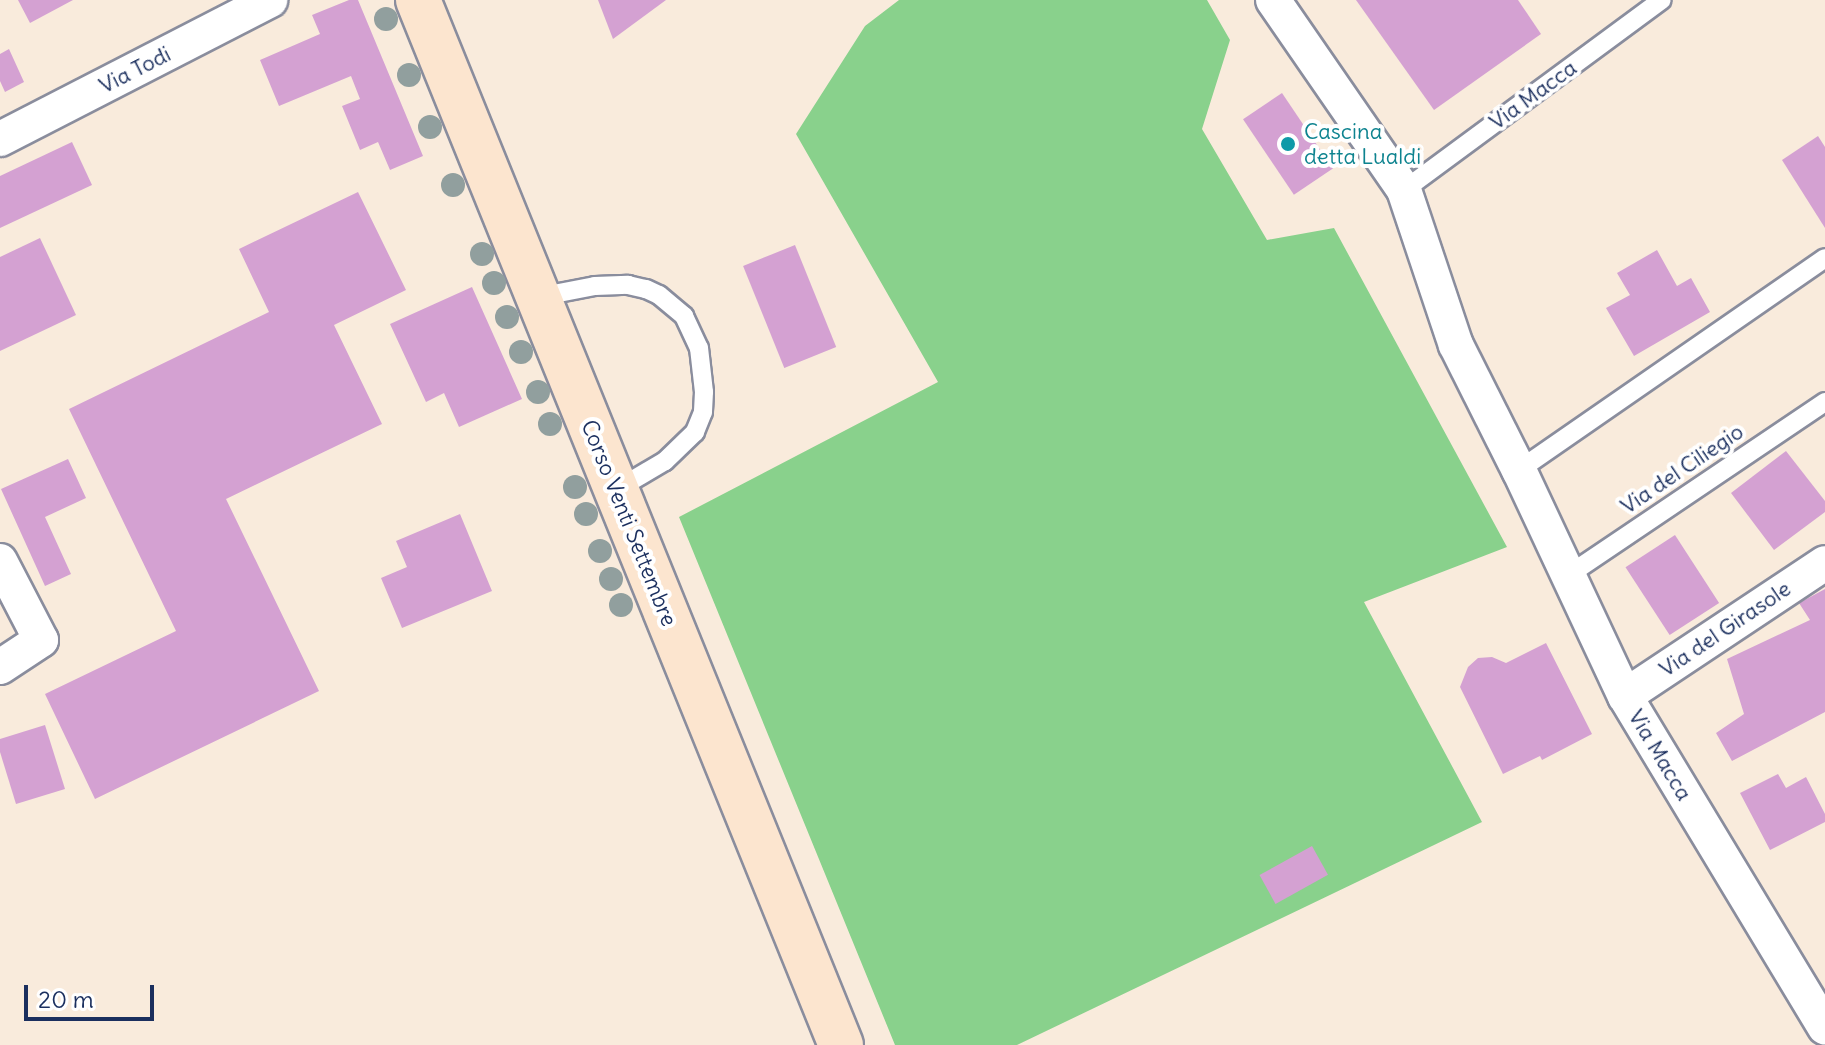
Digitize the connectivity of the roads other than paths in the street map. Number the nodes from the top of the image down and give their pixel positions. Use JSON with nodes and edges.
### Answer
{"nodes":[{"id":1,"x":270,"y":0,"type":"edge"},
{"id":2,"x":418,"y":0,"type":"edge"},
{"id":3,"x":1273,"y":0,"type":"edge"},
{"id":4,"x":1662,"y":0,"type":"edge"},
{"id":5,"x":0,"y":139,"type":"edge"},
{"id":6,"x":1404,"y":190,"type":"junction"},
{"id":7,"x":1825,"y":258,"type":"edge"},
{"id":8,"x":538,"y":297,"type":"junction"},
{"id":9,"x":1825,"y":402,"type":"edge"},
{"id":10,"x":1519,"y":470,"type":"junction"},
{"id":11,"x":616,"y":490,"type":"junction"},
{"id":12,"x":0,"y":561,"type":"edge"},
{"id":13,"x":1825,"y":563,"type":"edge"},
{"id":14,"x":1567,"y":576,"type":"junction"},
{"id":15,"x":0,"y":667,"type":"edge"},
{"id":16,"x":1625,"y":696,"type":"junction"},
{"id":17,"x":1813,"y":984,"type":"edge"},
{"id":18,"x":1825,"y":1027,"type":"edge"},
{"id":19,"x":841,"y":1045,"type":"edge"}],
"edges":[{"from":1,"to":5,"type":"street","name":"Via Todi"},
{"from":2,"to":8,"type":"street","name":"Corso Venti Settembre"},
{"from":3,"to":6,"type":"street","name":"Via Macca"},
{"from":4,"to":6,"type":"lane","name":"Via Macca"},
{"from":6,"to":10,"type":"street","name":"Via Macca"},
{"from":7,"to":10,"type":"lane"},
{"from":8,"to":11,"type":"street","name":"Corso Venti Settembre"},
{"from":8,"to":11,"type":"lane"},
{"from":9,"to":14,"type":"lane","name":"Via del Ciliegio"},
{"from":10,"to":14,"type":"street","name":"Via Macca"},
{"from":11,"to":19,"type":"street","name":"Corso Venti Settembre"},
{"from":12,"to":15,"type":"street"},
{"from":13,"to":16,"type":"street","name":"Via del Girasole"},
{"from":14,"to":16,"type":"street","name":"Via Macca"},
{"from":16,"to":17,"type":"street","name":"Via Macca"},
{"from":17,"to":18,"type":"street","name":"Via Macca"}]}
